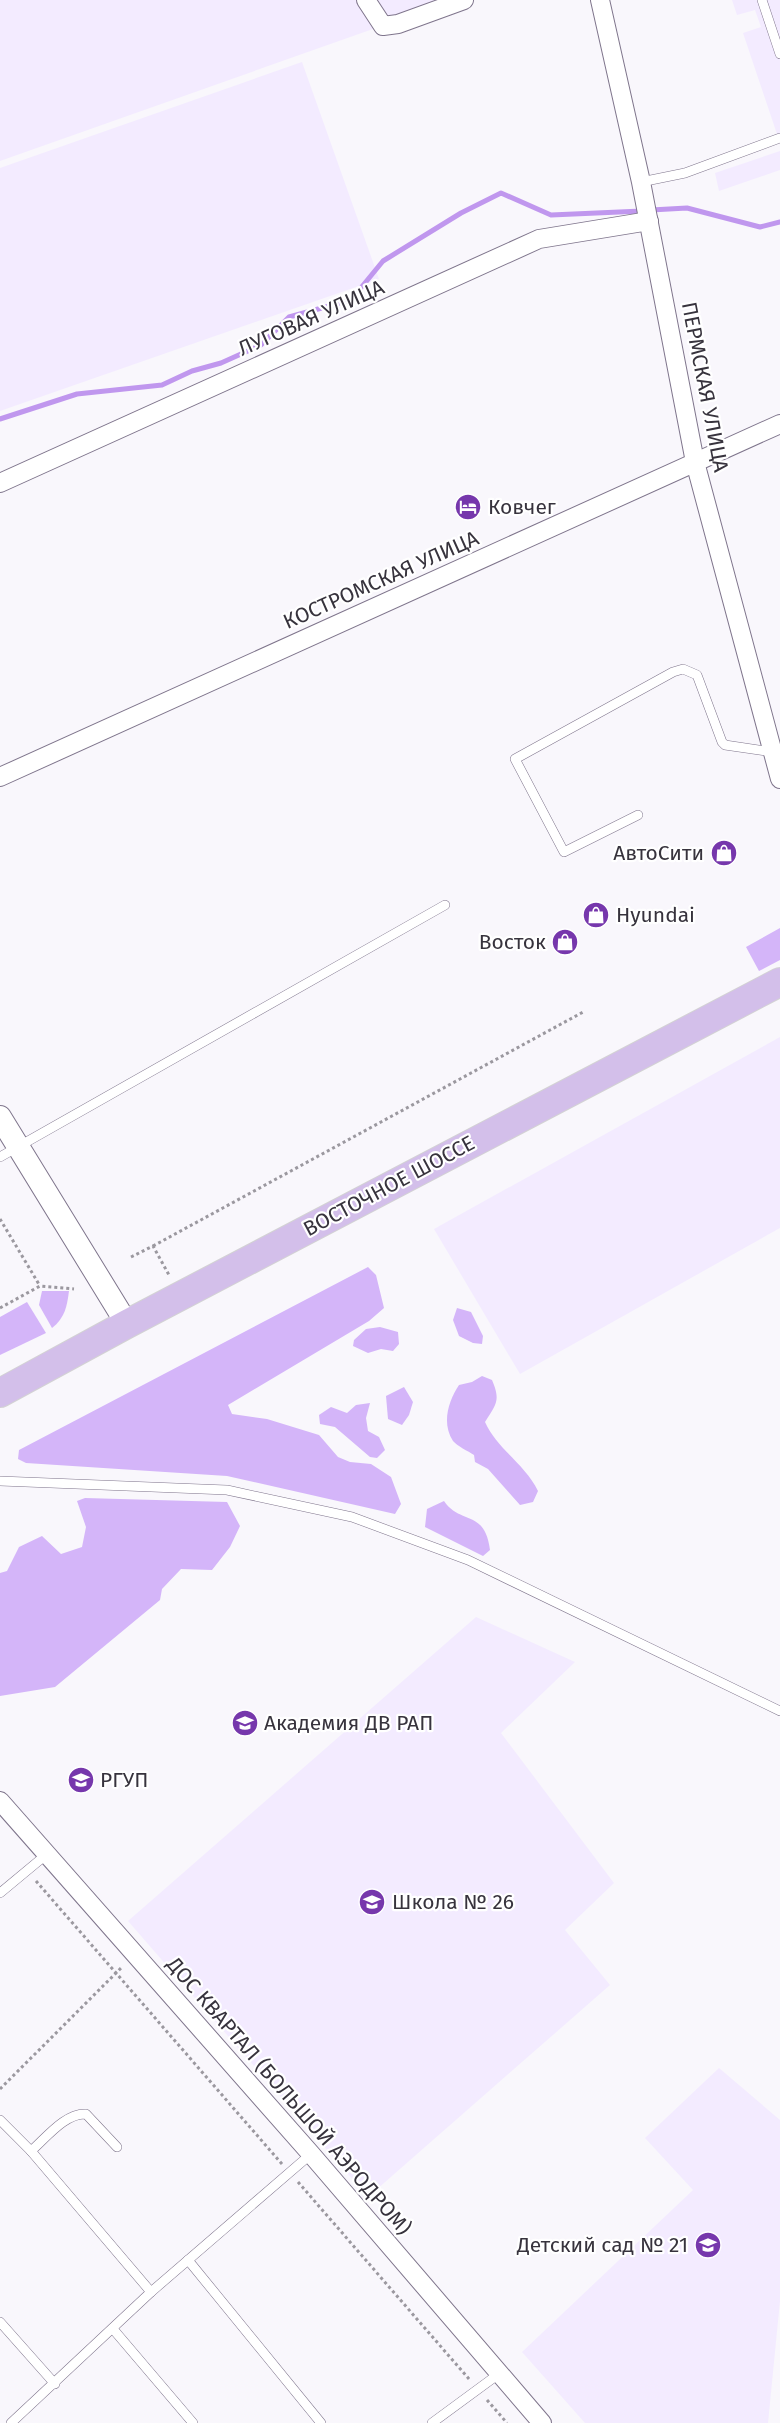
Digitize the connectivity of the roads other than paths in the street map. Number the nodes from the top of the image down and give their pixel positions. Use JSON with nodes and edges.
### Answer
{"nodes":[{"id":1,"x":366,"y":0,"type":"edge"},
{"id":2,"x":464,"y":0,"type":"edge"},
{"id":3,"x":600,"y":0,"type":"edge"},
{"id":4,"x":762,"y":0,"type":"edge"},
{"id":5,"x":780,"y":54,"type":"edge"},
{"id":6,"x":780,"y":138,"type":"edge"},
{"id":7,"x":641,"y":182,"type":"junction"},
{"id":8,"x":649,"y":221,"type":"junction"},
{"id":9,"x":780,"y":424,"type":"edge"},
{"id":10,"x":696,"y":462,"type":"junction"},
{"id":11,"x":0,"y":483,"type":"edge"},
{"id":12,"x":772,"y":752,"type":"junction"},
{"id":13,"x":0,"y":777,"type":"edge"},
{"id":14,"x":780,"y":779,"type":"edge"},
{"id":15,"x":638,"y":815,"type":"dead end"},
{"id":16,"x":445,"y":905,"type":"dead end"},
{"id":17,"x":780,"y":982,"type":"edge"},
{"id":18,"x":0,"y":1117,"type":"edge"},
{"id":19,"x":9,"y":1152,"type":"edge"},
{"id":20,"x":127,"y":1324,"type":"junction"},
{"id":21,"x":0,"y":1393,"type":"edge"},
{"id":22,"x":0,"y":1481,"type":"edge"},
{"id":23,"x":780,"y":1711,"type":"edge"},
{"id":24,"x":0,"y":1801,"type":"edge"},
{"id":25,"x":47,"y":1854,"type":"junction"},
{"id":26,"x":0,"y":1893,"type":"edge"},
{"id":27,"x":0,"y":2120,"type":"edge"},
{"id":28,"x":117,"y":2147,"type":"dead end"},
{"id":29,"x":31,"y":2151,"type":"junction"},
{"id":30,"x":311,"y":2154,"type":"junction"},
{"id":31,"x":188,"y":2260,"type":"junction"},
{"id":32,"x":151,"y":2292,"type":"junction"},
{"id":33,"x":0,"y":2322,"type":"edge"},
{"id":34,"x":113,"y":2329,"type":"junction"},
{"id":35,"x":500,"y":2373,"type":"junction"},
{"id":36,"x":55,"y":2384,"type":"junction"},
{"id":37,"x":11,"y":2423,"type":"edge"},
{"id":38,"x":193,"y":2423,"type":"edge"},
{"id":39,"x":321,"y":2423,"type":"edge"},
{"id":40,"x":432,"y":2423,"type":"edge"},
{"id":41,"x":542,"y":2423,"type":"edge"}],
"edges":[{"from":1,"to":2,"type":"street"},
{"from":3,"to":7,"type":"street","name":"ПЕРМСКАЯ УЛИЦА"},
{"from":4,"to":5,"type":"lane"},
{"from":6,"to":7,"type":"lane"},
{"from":7,"to":8,"type":"street","name":"ПЕРМСКАЯ УЛИЦА"},
{"from":8,"to":10,"type":"street","name":"ПЕРМСКАЯ УЛИЦА"},
{"from":8,"to":11,"type":"street","name":"ЛУГОВАЯ УЛИЦА"},
{"from":9,"to":10,"type":"street","name":"КОСТРОМСКАЯ УЛИЦА"},
{"from":10,"to":12,"type":"street","name":"ПЕРМСКАЯ УЛИЦА"},
{"from":10,"to":13,"type":"street","name":"КОСТРОМСКАЯ УЛИЦА"},
{"from":12,"to":14,"type":"street","name":"ПЕРМСКАЯ УЛИЦА"},
{"from":12,"to":15,"type":"lane"},
{"from":16,"to":19,"type":"lane"},
{"from":17,"to":20,"type":"main road","name":"ВОСТОЧНОЕ ШОССЕ"},
{"from":18,"to":19,"type":"street"},
{"from":19,"to":20,"type":"street"},
{"from":20,"to":21,"type":"main road","name":"ВОСТОЧНОЕ ШОССЕ"},
{"from":22,"to":23,"type":"lane"},
{"from":24,"to":25,"type":"street","name":"ДОС КВАРТАЛ (БОЛЬШОЙ АЭРОДРОМ)"},
{"from":25,"to":26,"type":"lane"},
{"from":25,"to":30,"type":"street","name":"ДОС КВАРТАЛ (БОЛЬШОЙ АЭРОДРОМ)"},
{"from":27,"to":29,"type":"lane"},
{"from":28,"to":29,"type":"lane"},
{"from":29,"to":32,"type":"lane"},
{"from":30,"to":31,"type":"lane"},
{"from":30,"to":35,"type":"street","name":"ДОС КВАРТАЛ (БОЛЬШОЙ АЭРОДРОМ)"},
{"from":31,"to":32,"type":"lane"},
{"from":31,"to":39,"type":"lane"},
{"from":32,"to":34,"type":"lane"},
{"from":33,"to":36,"type":"lane"},
{"from":34,"to":36,"type":"lane"},
{"from":34,"to":38,"type":"lane"},
{"from":35,"to":40,"type":"lane"},
{"from":35,"to":41,"type":"street","name":"ДОС КВАРТАЛ (БОЛЬШОЙ АЭРОДРОМ)"},
{"from":36,"to":37,"type":"lane"}]}
